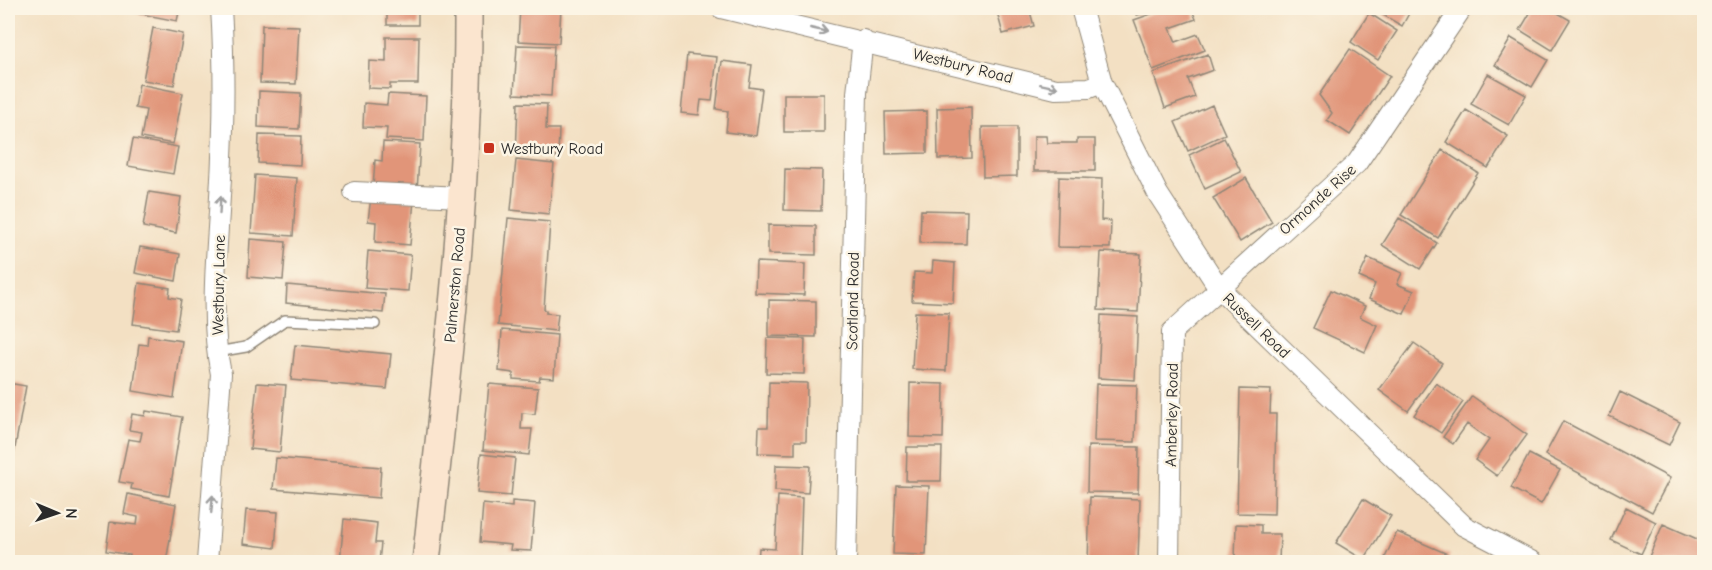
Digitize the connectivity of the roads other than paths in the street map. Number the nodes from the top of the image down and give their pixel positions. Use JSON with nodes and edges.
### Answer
{"nodes":[{"id":1,"x":221,"y":8,"type":"edge"},
{"id":2,"x":468,"y":8,"type":"edge"},
{"id":3,"x":721,"y":8,"type":"edge"},
{"id":4,"x":1081,"y":8,"type":"edge"},
{"id":5,"x":1462,"y":8,"type":"edge"},
{"id":6,"x":863,"y":40,"type":"junction"},
{"id":7,"x":1102,"y":84,"type":"junction"},
{"id":8,"x":354,"y":192,"type":"dead end"},
{"id":9,"x":462,"y":197,"type":"junction"},
{"id":10,"x":1219,"y":288,"type":"junction"},
{"id":11,"x":375,"y":324,"type":"dead end"},
{"id":12,"x":217,"y":352,"type":"junction"},
{"id":13,"x":207,"y":562,"type":"edge"},
{"id":14,"x":426,"y":562,"type":"edge"},
{"id":15,"x":846,"y":562,"type":"edge"},
{"id":16,"x":1169,"y":562,"type":"edge"},
{"id":17,"x":1533,"y":562,"type":"edge"}],
"edges":[{"from":12,"to":1,"type":"street","name":"Westbury Lane","one_way":true},
{"from":2,"to":9,"type":"main road","name":"Palmerston Road"},
{"from":3,"to":6,"type":"street","name":"Westbury Road","one_way":true},
{"from":4,"to":7,"type":"street","name":"Russell Road"},
{"from":5,"to":10,"type":"street","name":"Ormonde Rise"},
{"from":6,"to":7,"type":"street","name":"Westbury Road","one_way":true},
{"from":6,"to":15,"type":"street","name":"Scotland Road"},
{"from":7,"to":10,"type":"street","name":"Russell Road"},
{"from":8,"to":9,"type":"street"},
{"from":9,"to":14,"type":"main road","name":"Palmerston Road"},
{"from":10,"to":16,"type":"street","name":"Amberley Road"},
{"from":10,"to":17,"type":"street","name":"Russell Road"},
{"from":11,"to":12,"type":"lane"},
{"from":13,"to":12,"type":"street","name":"Westbury Lane","one_way":true}]}
